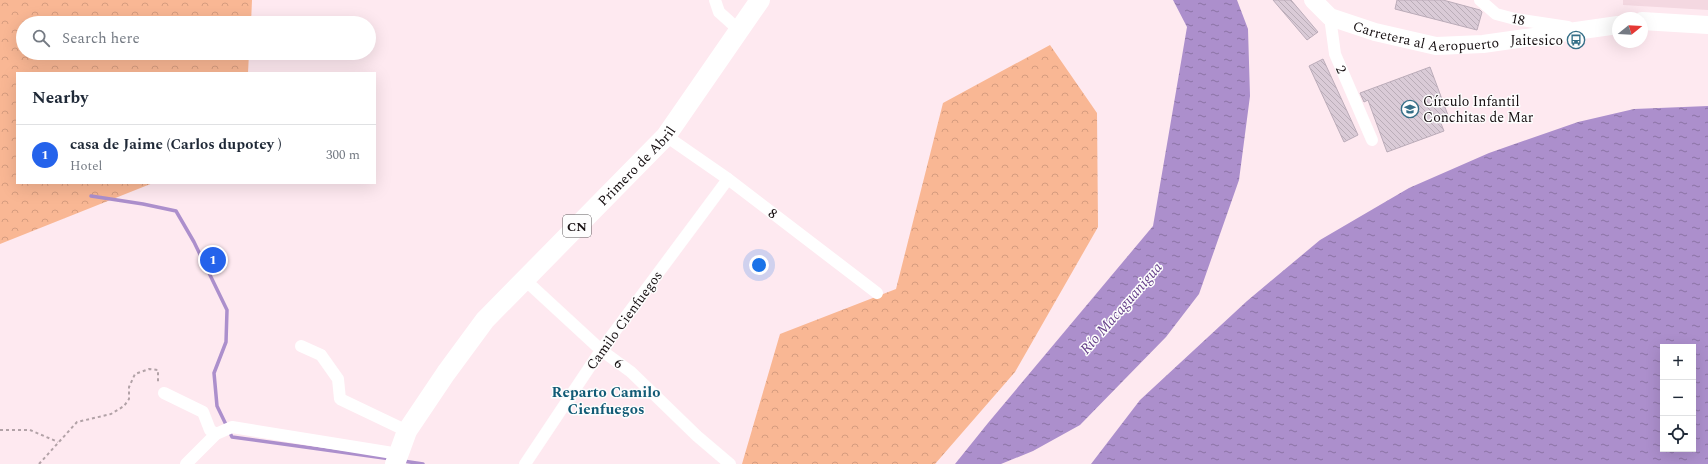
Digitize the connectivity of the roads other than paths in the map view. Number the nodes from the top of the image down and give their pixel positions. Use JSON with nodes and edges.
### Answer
{"nodes":[{"id":1,"x":715,"y":0,"type":"edge"},
{"id":2,"x":760,"y":0,"type":"edge"},
{"id":3,"x":1314,"y":0,"type":"edge"},
{"id":4,"x":1480,"y":0,"type":"edge"},
{"id":5,"x":1330,"y":17,"type":"junction"},
{"id":6,"x":1648,"y":22,"type":"edge"},
{"id":7,"x":1708,"y":25,"type":"edge"},
{"id":8,"x":1612,"y":26,"type":"edge"},
{"id":9,"x":1585,"y":30,"type":"junction"},
{"id":10,"x":740,"y":31,"type":"junction"},
{"id":11,"x":666,"y":136,"type":"junction"},
{"id":12,"x":1372,"y":140,"type":"dead end"},
{"id":13,"x":728,"y":179,"type":"junction"},
{"id":14,"x":524,"y":279,"type":"junction"},
{"id":15,"x":877,"y":293,"type":"dead end"},
{"id":16,"x":301,"y":346,"type":"dead end"},
{"id":17,"x":601,"y":350,"type":"junction"},
{"id":18,"x":164,"y":393,"type":"road end"},
{"id":19,"x":407,"y":431,"type":"junction"},
{"id":20,"x":216,"y":434,"type":"junction"},
{"id":21,"x":397,"y":459,"type":"edge"},
{"id":22,"x":186,"y":464,"type":"edge"},
{"id":23,"x":524,"y":464,"type":"edge"},
{"id":24,"x":730,"y":464,"type":"edge"}],
"edges":[{"from":1,"to":10,"type":"street"},
{"from":2,"to":10,"type":"main road","name":"Primero de Abril","number":"CN"},
{"from":3,"to":5,"type":"main road"},
{"from":4,"to":9,"type":"street","name":"18"},
{"from":5,"to":9,"type":"main road","name":"Carretera al Aeropuerto"},
{"from":5,"to":12,"type":"street","name":"2"},
{"from":6,"to":7,"type":"main road"},
{"from":8,"to":9,"type":"main road","name":"Carretera al Aeropuerto"},
{"from":10,"to":11,"type":"main road","name":"Primero de Abril","number":"CN"},
{"from":11,"to":13,"type":"street","name":"8"},
{"from":11,"to":14,"type":"main road","name":"Primero de Abril","number":"CN"},
{"from":13,"to":15,"type":"street","name":"8"},
{"from":13,"to":17,"type":"street","name":"Camilo Cienfuegos"},
{"from":14,"to":17,"type":"street","name":"6"},
{"from":14,"to":19,"type":"main road","name":"Primero de Abril","number":"CN"},
{"from":16,"to":19,"type":"street"},
{"from":17,"to":23,"type":"street","name":"Camilo Cienfuegos"},
{"from":17,"to":24,"type":"street","name":"6"},
{"from":18,"to":20,"type":"street"},
{"from":19,"to":21,"type":"main road","name":"Primero de Abril","number":"CN"},
{"from":20,"to":21,"type":"street"},
{"from":20,"to":22,"type":"street"}]}
